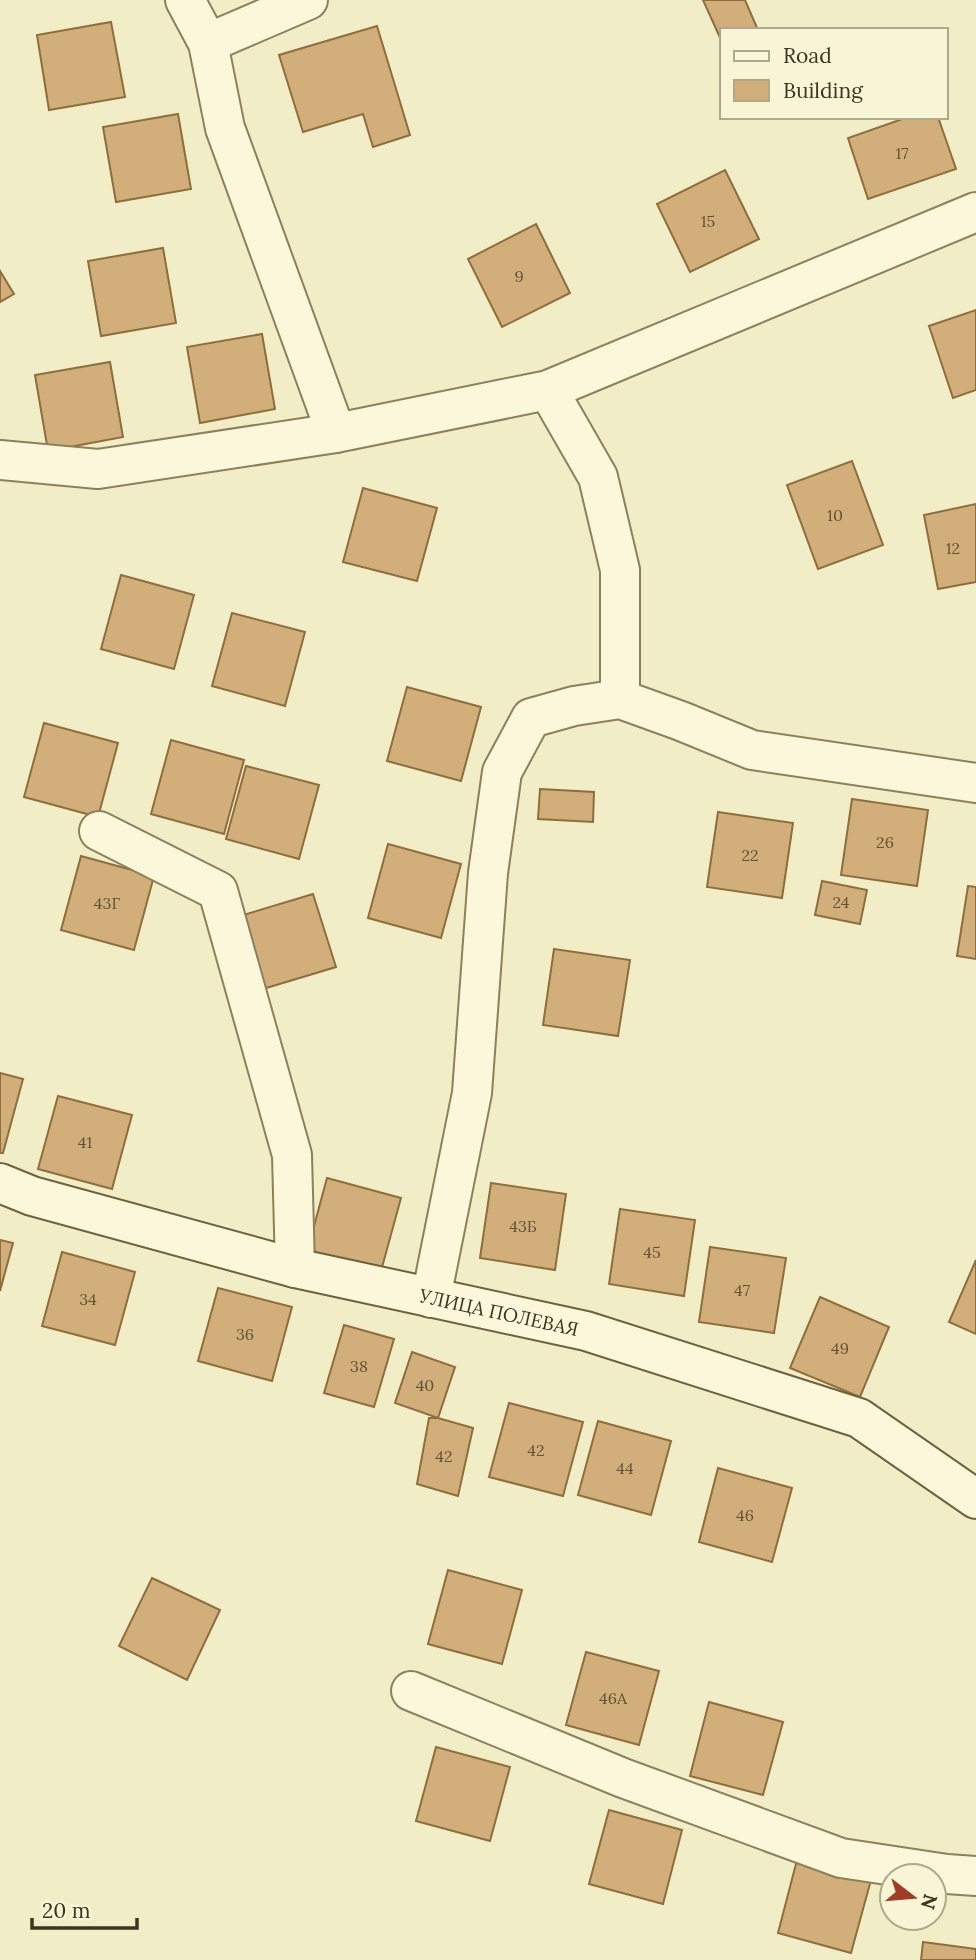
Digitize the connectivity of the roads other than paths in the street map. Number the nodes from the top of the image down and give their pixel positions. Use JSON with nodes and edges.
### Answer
{"nodes":[{"id":1,"x":185,"y":0,"type":"edge"},
{"id":2,"x":308,"y":0,"type":"edge"},
{"id":3,"x":208,"y":43,"type":"junction"},
{"id":4,"x":976,"y":212,"type":"edge"},
{"id":5,"x":548,"y":390,"type":"junction"},
{"id":6,"x":336,"y":433,"type":"junction"},
{"id":7,"x":0,"y":460,"type":"edge"},
{"id":8,"x":620,"y":699,"type":"junction"},
{"id":9,"x":976,"y":783,"type":"edge"},
{"id":10,"x":99,"y":831,"type":"dead end"},
{"id":11,"x":0,"y":1183,"type":"edge"},
{"id":12,"x":295,"y":1268,"type":"junction"},
{"id":13,"x":431,"y":1298,"type":"junction"},
{"id":14,"x":976,"y":1499,"type":"edge"},
{"id":15,"x":411,"y":1691,"type":"dead end"},
{"id":16,"x":976,"y":1876,"type":"edge"}],
"edges":[{"from":1,"to":3,"type":"street"},
{"from":2,"to":3,"type":"street"},
{"from":3,"to":6,"type":"street"},
{"from":4,"to":5,"type":"street"},
{"from":5,"to":6,"type":"street"},
{"from":5,"to":8,"type":"street"},
{"from":6,"to":7,"type":"street"},
{"from":8,"to":9,"type":"street"},
{"from":8,"to":13,"type":"street"},
{"from":10,"to":12,"type":"street"},
{"from":11,"to":12,"type":"street","name":"УЛИЦА ПОЛЕВАЯ"},
{"from":12,"to":13,"type":"street","name":"УЛИЦА ПОЛЕВАЯ"},
{"from":13,"to":14,"type":"street","name":"УЛИЦА ПОЛЕВАЯ"},
{"from":15,"to":16,"type":"street"}]}
